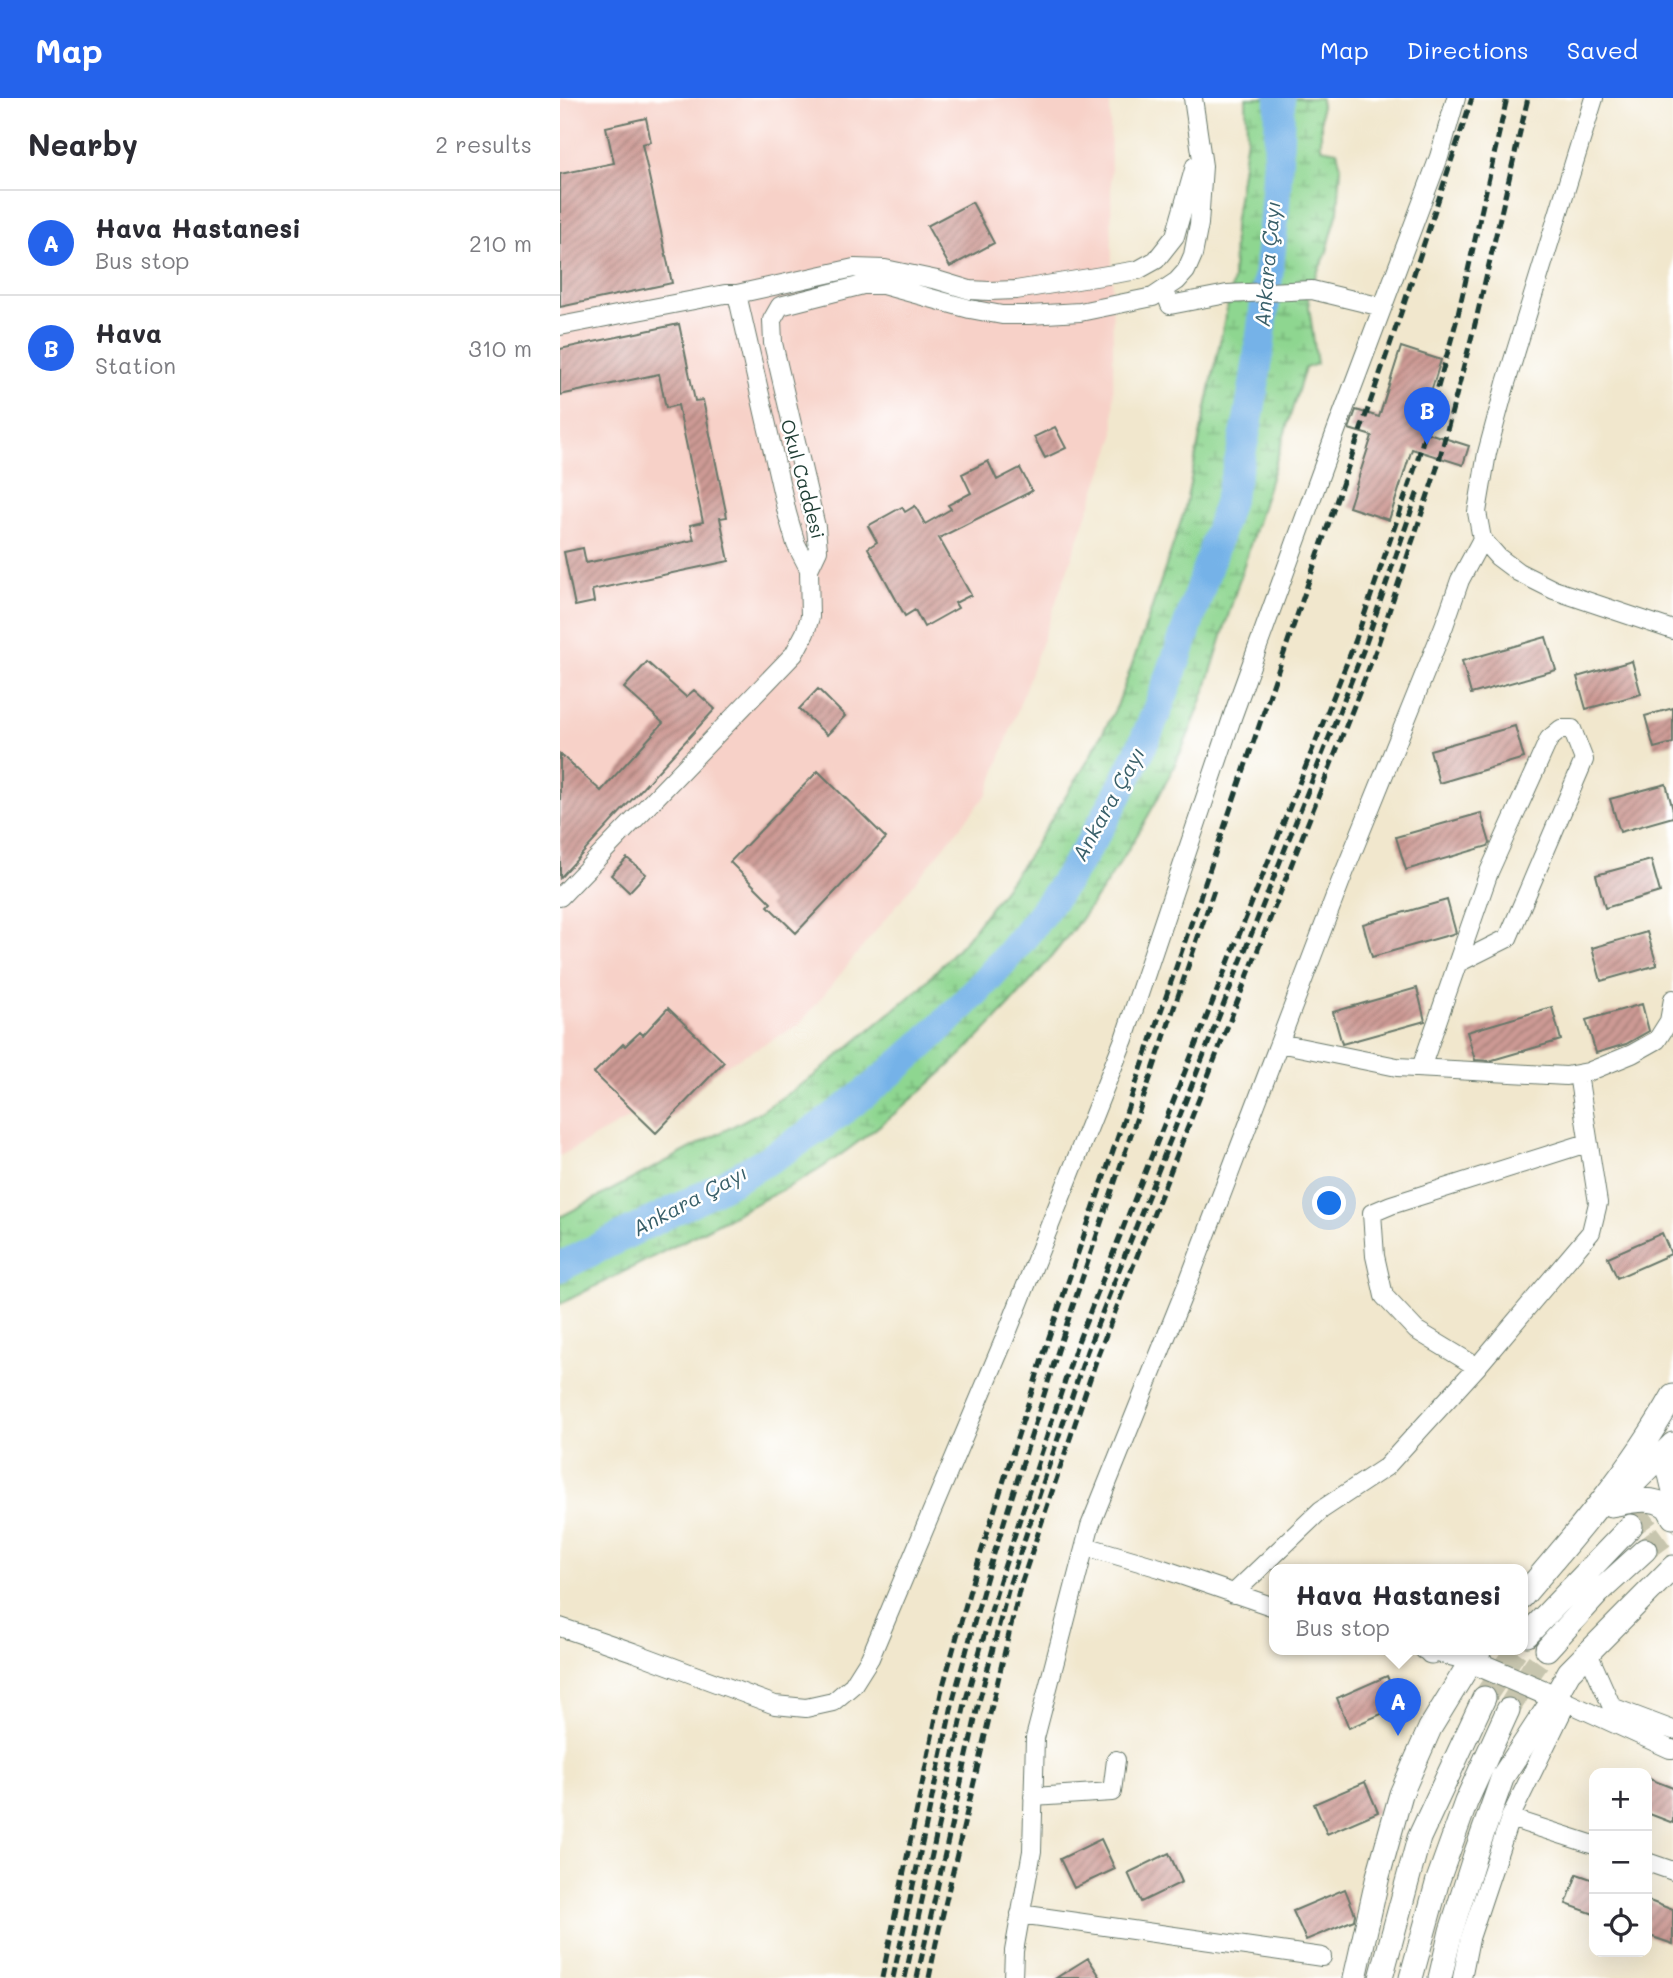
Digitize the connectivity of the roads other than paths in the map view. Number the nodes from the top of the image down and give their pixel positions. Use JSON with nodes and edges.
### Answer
{"nodes":[{"id":1,"x":1193,"y":98,"type":"edge"},
{"id":2,"x":1456,"y":98,"type":"edge"},
{"id":3,"x":1594,"y":98,"type":"edge"},
{"id":4,"x":1199,"y":131,"type":"junction"},
{"id":5,"x":1104,"y":276,"type":"junction"},
{"id":6,"x":1053,"y":284,"type":"junction"},
{"id":7,"x":1165,"y":291,"type":"junction"},
{"id":8,"x":737,"y":294,"type":"junction"},
{"id":9,"x":1382,"y":307,"type":"junction"},
{"id":10,"x":1093,"y":309,"type":"junction"},
{"id":11,"x":1054,"y":313,"type":"junction"},
{"id":12,"x":560,"y":326,"type":"edge"},
{"id":13,"x":1482,"y":539,"type":"junction"},
{"id":14,"x":809,"y":569,"type":"junction"},
{"id":15,"x":1673,"y":629,"type":"edge"},
{"id":16,"x":560,"y":897,"type":"edge"},
{"id":17,"x":1458,"y":963,"type":"junction"},
{"id":18,"x":1673,"y":999,"type":"edge"},
{"id":19,"x":1279,"y":1043,"type":"junction"},
{"id":20,"x":1421,"y":1069,"type":"junction"},
{"id":21,"x":1578,"y":1074,"type":"junction"},
{"id":22,"x":1587,"y":1143,"type":"junction"},
{"id":23,"x":1477,"y":1367,"type":"junction"},
{"id":24,"x":1673,"y":1396,"type":"edge"},
{"id":25,"x":1673,"y":1444,"type":"edge"},
{"id":26,"x":1673,"y":1450,"type":"edge"},
{"id":27,"x":1673,"y":1487,"type":"edge"},
{"id":28,"x":1611,"y":1505,"type":"junction"},
{"id":29,"x":1590,"y":1517,"type":"junction"},
{"id":30,"x":1673,"y":1517,"type":"edge"},
{"id":31,"x":1631,"y":1526,"type":"tunnel mouth"},
{"id":32,"x":1085,"y":1546,"type":"junction"},
{"id":33,"x":1645,"y":1550,"type":"tunnel mouth"},
{"id":34,"x":1673,"y":1567,"type":"edge"},
{"id":35,"x":1528,"y":1590,"type":"edge"},
{"id":36,"x":1233,"y":1594,"type":"junction"},
{"id":37,"x":1269,"y":1605,"type":"edge"},
{"id":38,"x":560,"y":1627,"type":"edge"},
{"id":39,"x":1528,"y":1634,"type":"tunnel mouth"},
{"id":40,"x":1547,"y":1649,"type":"tunnel mouth"},
{"id":41,"x":1588,"y":1653,"type":"junction"},
{"id":42,"x":1475,"y":1656,"type":"edge"},
{"id":43,"x":1484,"y":1698,"type":"tunnel mouth"},
{"id":44,"x":1561,"y":1699,"type":"junction"},
{"id":45,"x":1508,"y":1710,"type":"tunnel mouth"},
{"id":46,"x":1673,"y":1730,"type":"edge"},
{"id":47,"x":1673,"y":1749,"type":"edge"},
{"id":48,"x":1116,"y":1760,"type":"dead end"},
{"id":49,"x":1034,"y":1797,"type":"junction"},
{"id":50,"x":1510,"y":1818,"type":"junction"},
{"id":51,"x":1589,"y":1843,"type":"edge"},
{"id":52,"x":1652,"y":1864,"type":"edge"},
{"id":53,"x":1673,"y":1871,"type":"edge"},
{"id":54,"x":1020,"y":1914,"type":"junction"},
{"id":55,"x":1322,"y":1956,"type":"dead end"},
{"id":56,"x":1013,"y":1978,"type":"edge"},
{"id":57,"x":1355,"y":1978,"type":"edge"},
{"id":58,"x":1381,"y":1978,"type":"edge"},
{"id":59,"x":1411,"y":1978,"type":"edge"},
{"id":60,"x":1440,"y":1978,"type":"edge"},
{"id":61,"x":1462,"y":1978,"type":"edge"}],
"edges":[{"from":1,"to":4,"type":"street","name":"Okul Caddesi"},
{"from":2,"to":9,"type":"street"},
{"from":3,"to":13,"type":"street"},
{"from":4,"to":5,"type":"street","name":"Okul Caddesi"},
{"from":4,"to":7,"type":"street","name":"Okul Caddesi"},
{"from":5,"to":6,"type":"street","name":"Okul Caddesi"},
{"from":5,"to":10,"type":"street","name":"Okul Caddesi"},
{"from":6,"to":8,"type":"street","name":"Okul Caddesi"},
{"from":6,"to":11,"type":"street"},
{"from":7,"to":9,"type":"street"},
{"from":7,"to":10,"type":"street","name":"Okul Caddesi"},
{"from":8,"to":12,"type":"street"},
{"from":8,"to":14,"type":"street","name":"Okul Caddesi"},
{"from":9,"to":38,"type":"street"},
{"from":10,"to":11,"type":"street","name":"Okul Caddesi"},
{"from":11,"to":14,"type":"street","name":"Okul Caddesi"},
{"from":13,"to":15,"type":"street"},
{"from":13,"to":19,"type":"street"},
{"from":14,"to":16,"type":"street"},
{"from":17,"to":17,"type":"street"},
{"from":17,"to":20,"type":"street"},
{"from":18,"to":21,"type":"street"},
{"from":19,"to":20,"type":"street"},
{"from":19,"to":32,"type":"street"},
{"from":20,"to":21,"type":"street"},
{"from":21,"to":22,"type":"street"},
{"from":22,"to":23,"type":"street"},
{"from":22,"to":23,"type":"street"},
{"from":23,"to":36,"type":"street"},
{"from":24,"to":29,"type":"main road"},
{"from":25,"to":28,"type":"main road"},
{"from":26,"to":27,"type":"main road"},
{"from":28,"to":29,"type":"main road"},
{"from":28,"to":30,"type":"main road"},
{"from":29,"to":35,"type":"main road"},
{"from":31,"to":39,"type":"main road"},
{"from":32,"to":36,"type":"street"},
{"from":32,"to":49,"type":"street"},
{"from":33,"to":40,"type":"main road"},
{"from":34,"to":41,"type":"main road"},
{"from":36,"to":37,"type":"street"},
{"from":41,"to":44,"type":"main road"},
{"from":41,"to":46,"type":"street"},
{"from":42,"to":44,"type":"main road"},
{"from":42,"to":57,"type":"main road"},
{"from":43,"to":58,"type":"main road"},
{"from":44,"to":47,"type":"street"},
{"from":44,"to":50,"type":"street"},
{"from":44,"to":60,"type":"main road"},
{"from":45,"to":59,"type":"main road"},
{"from":48,"to":49,"type":"street"},
{"from":49,"to":54,"type":"street"},
{"from":50,"to":51,"type":"street"},
{"from":50,"to":61,"type":"street"},
{"from":52,"to":53,"type":"street"},
{"from":54,"to":55,"type":"street"},
{"from":54,"to":56,"type":"street"}]}
